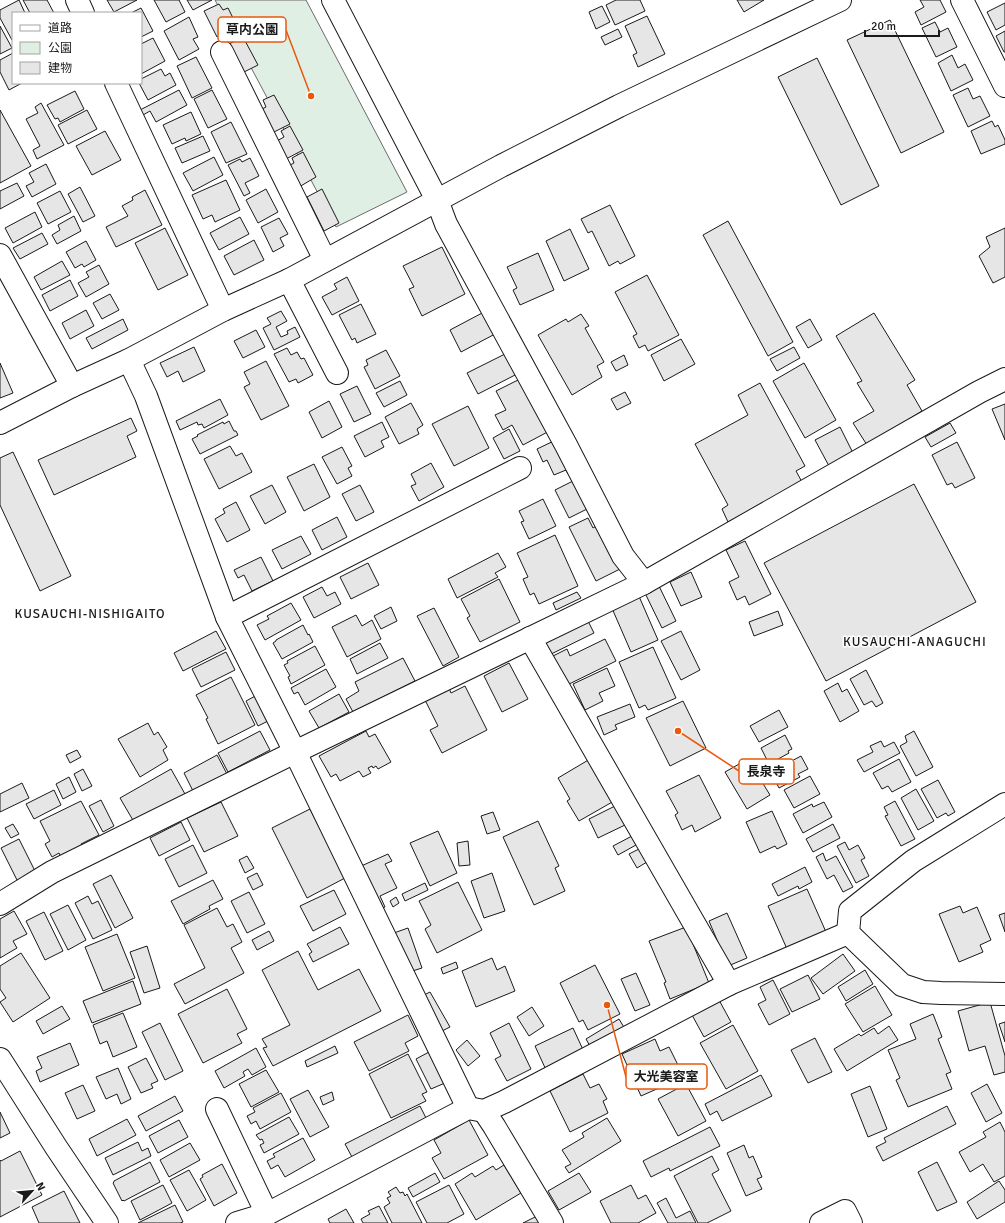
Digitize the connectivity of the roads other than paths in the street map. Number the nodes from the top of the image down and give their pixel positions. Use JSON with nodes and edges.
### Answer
{"nodes":[{"id":1,"x":77,"y":0,"type":"edge"},
{"id":2,"x":333,"y":0,"type":"edge"},
{"id":3,"x":840,"y":0,"type":"edge"},
{"id":4,"x":962,"y":0,"type":"edge"},
{"id":5,"x":810,"y":7,"type":"edge"},
{"id":6,"x":83,"y":12,"type":"edge"},
{"id":7,"x":222,"y":52,"type":"dead end"},
{"id":8,"x":116,"y":84,"type":"edge"},
{"id":9,"x":1005,"y":86,"type":"edge"},
{"id":10,"x":437,"y":200,"type":"junction"},
{"id":11,"x":0,"y":255,"type":"edge"},
{"id":12,"x":326,"y":260,"type":"junction"},
{"id":13,"x":289,"y":280,"type":"junction"},
{"id":14,"x":223,"y":310,"type":"junction"},
{"id":15,"x":129,"y":360,"type":"junction"},
{"id":16,"x":337,"y":373,"type":"dead end"},
{"id":17,"x":1005,"y":379,"type":"edge"},
{"id":18,"x":72,"y":386,"type":"junction"},
{"id":19,"x":0,"y":423,"type":"edge"},
{"id":20,"x":520,"y":468,"type":"dead end"},
{"id":21,"x":644,"y":583,"type":"junction"},
{"id":22,"x":227,"y":617,"type":"junction"},
{"id":23,"x":530,"y":638,"type":"junction"},
{"id":24,"x":295,"y":752,"type":"junction"},
{"id":25,"x":1005,"y":804,"type":"edge"},
{"id":26,"x":0,"y":904,"type":"edge"},
{"id":27,"x":848,"y":933,"type":"junction"},
{"id":28,"x":729,"y":984,"type":"junction"},
{"id":29,"x":1005,"y":994,"type":"edge"},
{"id":30,"x":0,"y":1059,"type":"edge"},
{"id":31,"x":217,"y":1109,"type":"dead end"},
{"id":32,"x":476,"y":1109,"type":"junction"},
{"id":33,"x":267,"y":1214,"type":"junction"},
{"id":34,"x":107,"y":1223,"type":"edge"},
{"id":35,"x":237,"y":1223,"type":"edge"},
{"id":36,"x":552,"y":1223,"type":"edge"},
{"id":37,"x":822,"y":1223,"type":"edge"},
{"id":38,"x":851,"y":1223,"type":"edge"}],
"edges":[{"from":1,"to":6,"type":"street"},
{"from":2,"to":10,"type":"street"},
{"from":3,"to":5,"type":"street"},
{"from":4,"to":9,"type":"street"},
{"from":5,"to":10,"type":"street"},
{"from":7,"to":12,"type":"street"},
{"from":8,"to":14,"type":"street"},
{"from":10,"to":12,"type":"street"},
{"from":10,"to":21,"type":"street"},
{"from":11,"to":18,"type":"street"},
{"from":12,"to":13,"type":"street"},
{"from":13,"to":14,"type":"street"},
{"from":13,"to":16,"type":"street"},
{"from":14,"to":15,"type":"street"},
{"from":15,"to":18,"type":"street"},
{"from":15,"to":22,"type":"street"},
{"from":17,"to":21,"type":"street"},
{"from":18,"to":19,"type":"street"},
{"from":20,"to":22,"type":"street"},
{"from":21,"to":23,"type":"street"},
{"from":22,"to":24,"type":"street"},
{"from":23,"to":24,"type":"street"},
{"from":23,"to":28,"type":"street"},
{"from":24,"to":26,"type":"street"},
{"from":24,"to":32,"type":"street"},
{"from":25,"to":27,"type":"street"},
{"from":27,"to":28,"type":"street"},
{"from":27,"to":29,"type":"street"},
{"from":28,"to":32,"type":"street"},
{"from":30,"to":34,"type":"street"},
{"from":31,"to":33,"type":"street"},
{"from":32,"to":33,"type":"street"},
{"from":32,"to":36,"type":"street"},
{"from":33,"to":35,"type":"street"},
{"from":37,"to":38,"type":"street"}]}
